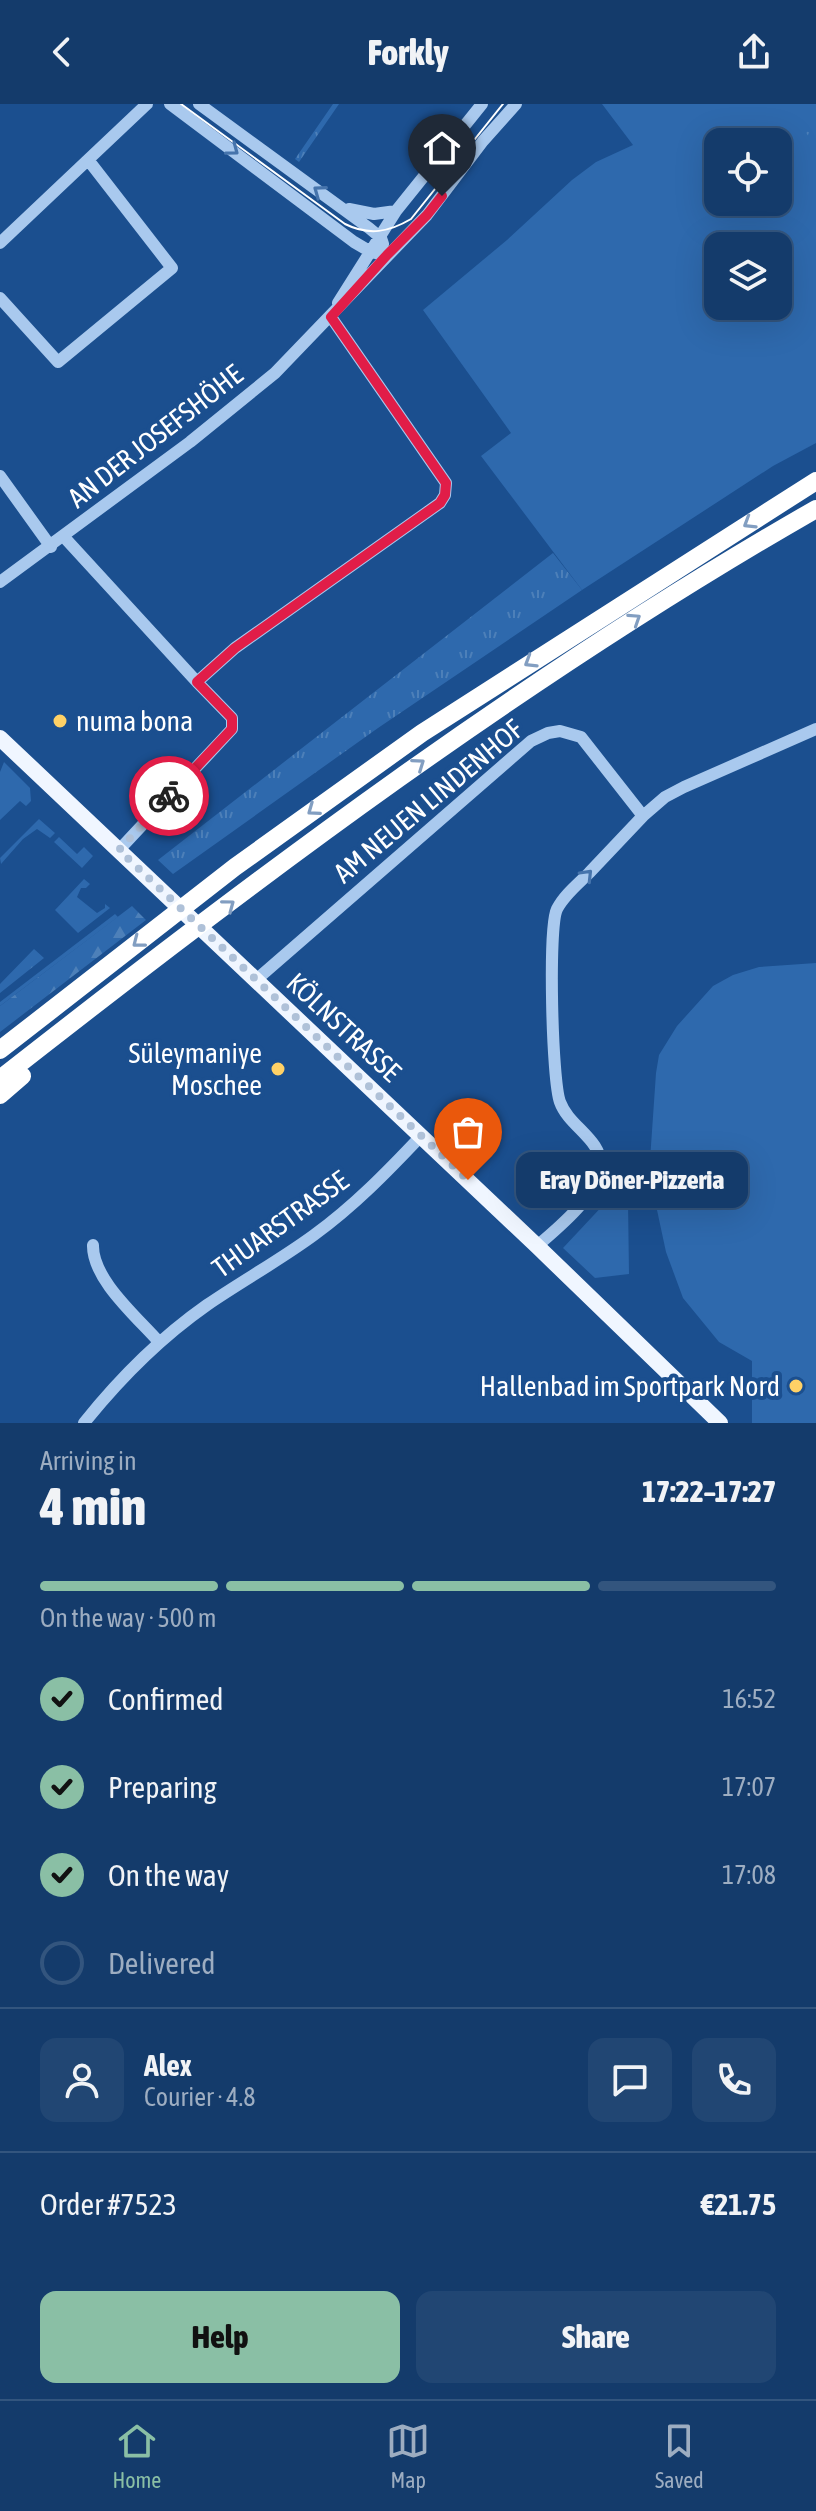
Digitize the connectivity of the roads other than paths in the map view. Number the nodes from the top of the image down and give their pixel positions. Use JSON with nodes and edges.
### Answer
{"nodes":[{"id":1,"x":147,"y":104,"type":"edge"},
{"id":2,"x":170,"y":104,"type":"edge"},
{"id":3,"x":199,"y":104,"type":"edge"},
{"id":4,"x":482,"y":104,"type":"edge"},
{"id":5,"x":516,"y":104,"type":"edge"},
{"id":6,"x":89,"y":161,"type":"junction"},
{"id":7,"x":343,"y":208,"type":"junction"},
{"id":8,"x":396,"y":211,"type":"junction"},
{"id":9,"x":381,"y":238,"type":"junction"},
{"id":10,"x":0,"y":243,"type":"edge"},
{"id":11,"x":371,"y":252,"type":"junction"},
{"id":12,"x":387,"y":255,"type":"junction"},
{"id":13,"x":0,"y":298,"type":"edge"},
{"id":14,"x":331,"y":317,"type":"junction"},
{"id":15,"x":0,"y":476,"type":"edge"},
{"id":16,"x":816,"y":481,"type":"edge"},
{"id":17,"x":816,"y":509,"type":"edge"},
{"id":18,"x":816,"y":516,"type":"edge"},
{"id":19,"x":789,"y":524,"type":"junction"},
{"id":20,"x":64,"y":537,"type":"junction"},
{"id":21,"x":51,"y":547,"type":"junction"},
{"id":22,"x":0,"y":582,"type":"edge"},
{"id":23,"x":197,"y":682,"type":"junction"},
{"id":24,"x":816,"y":729,"type":"edge"},
{"id":25,"x":0,"y":738,"type":"edge"},
{"id":26,"x":643,"y":816,"type":"junction"},
{"id":27,"x":119,"y":850,"type":"junction"},
{"id":28,"x":145,"y":969,"type":"junction"},
{"id":29,"x":256,"y":980,"type":"junction"},
{"id":30,"x":0,"y":1050,"type":"edge"},
{"id":31,"x":0,"y":1079,"type":"edge"},
{"id":32,"x":0,"y":1095,"type":"edge"},
{"id":33,"x":421,"y":1136,"type":"junction"},
{"id":34,"x":93,"y":1245,"type":"dead end"},
{"id":35,"x":537,"y":1246,"type":"junction"},
{"id":36,"x":159,"y":1342,"type":"junction"},
{"id":37,"x":84,"y":1423,"type":"edge"},
{"id":38,"x":720,"y":1423,"type":"edge"}],
"edges":[{"from":1,"to":6,"type":"street"},
{"from":2,"to":11,"type":"street","one_way":true},
{"from":7,"to":3,"type":"street","one_way":true},
{"from":4,"to":8,"type":"street","name":"AN DER JOSEFSHÖHE"},
{"from":5,"to":12,"type":"street","name":"AN DER JOSEFSHÖHE"},
{"from":6,"to":10,"type":"street"},
{"from":6,"to":13,"type":"street"},
{"from":7,"to":8,"type":"street"},
{"from":7,"to":9,"type":"street"},
{"from":8,"to":9,"type":"street","name":"AN DER JOSEFSHÖHE"},
{"from":9,"to":11,"type":"street","name":"AN DER JOSEFSHÖHE"},
{"from":9,"to":12,"type":"street"},
{"from":11,"to":12,"type":"street"},
{"from":11,"to":14,"type":"street","name":"AN DER JOSEFSHÖHE"},
{"from":12,"to":14,"type":"street","name":"AN DER JOSEFSHÖHE"},
{"from":14,"to":20,"type":"street","name":"AN DER JOSEFSHÖHE"},
{"from":14,"to":23,"type":"street"},
{"from":15,"to":21,"type":"street"},
{"from":16,"to":30,"type":"highway","one_way":true},
{"from":17,"to":19,"type":"highway"},
{"from":18,"to":19,"type":"highway"},
{"from":28,"to":19,"type":"highway","one_way":true},
{"from":20,"to":21,"type":"street","name":"AN DER JOSEFSHÖHE"},
{"from":20,"to":23,"type":"street"},
{"from":21,"to":22,"type":"street","name":"AN DER JOSEFSHÖHE"},
{"from":23,"to":27,"type":"street"},
{"from":24,"to":26,"type":"street"},
{"from":25,"to":27,"type":"main road","name":"KÖLNSTRASSE"},
{"from":26,"to":29,"type":"street","name":"AM NEUEN LINDENHOF"},
{"from":35,"to":26,"type":"street","one_way":true},
{"from":27,"to":29,"type":"main road","name":"KÖLNSTRASSE"},
{"from":28,"to":31,"type":"highway"},
{"from":28,"to":32,"type":"highway"},
{"from":29,"to":33,"type":"main road","name":"KÖLNSTRASSE"},
{"from":33,"to":35,"type":"main road","name":"KÖLNSTRASSE"},
{"from":33,"to":36,"type":"street","name":"THUARSTRASSE"},
{"from":34,"to":36,"type":"street"},
{"from":35,"to":38,"type":"main road","name":"KÖLNSTRASSE"},
{"from":36,"to":37,"type":"street","name":"THUARSTRASSE"}]}
